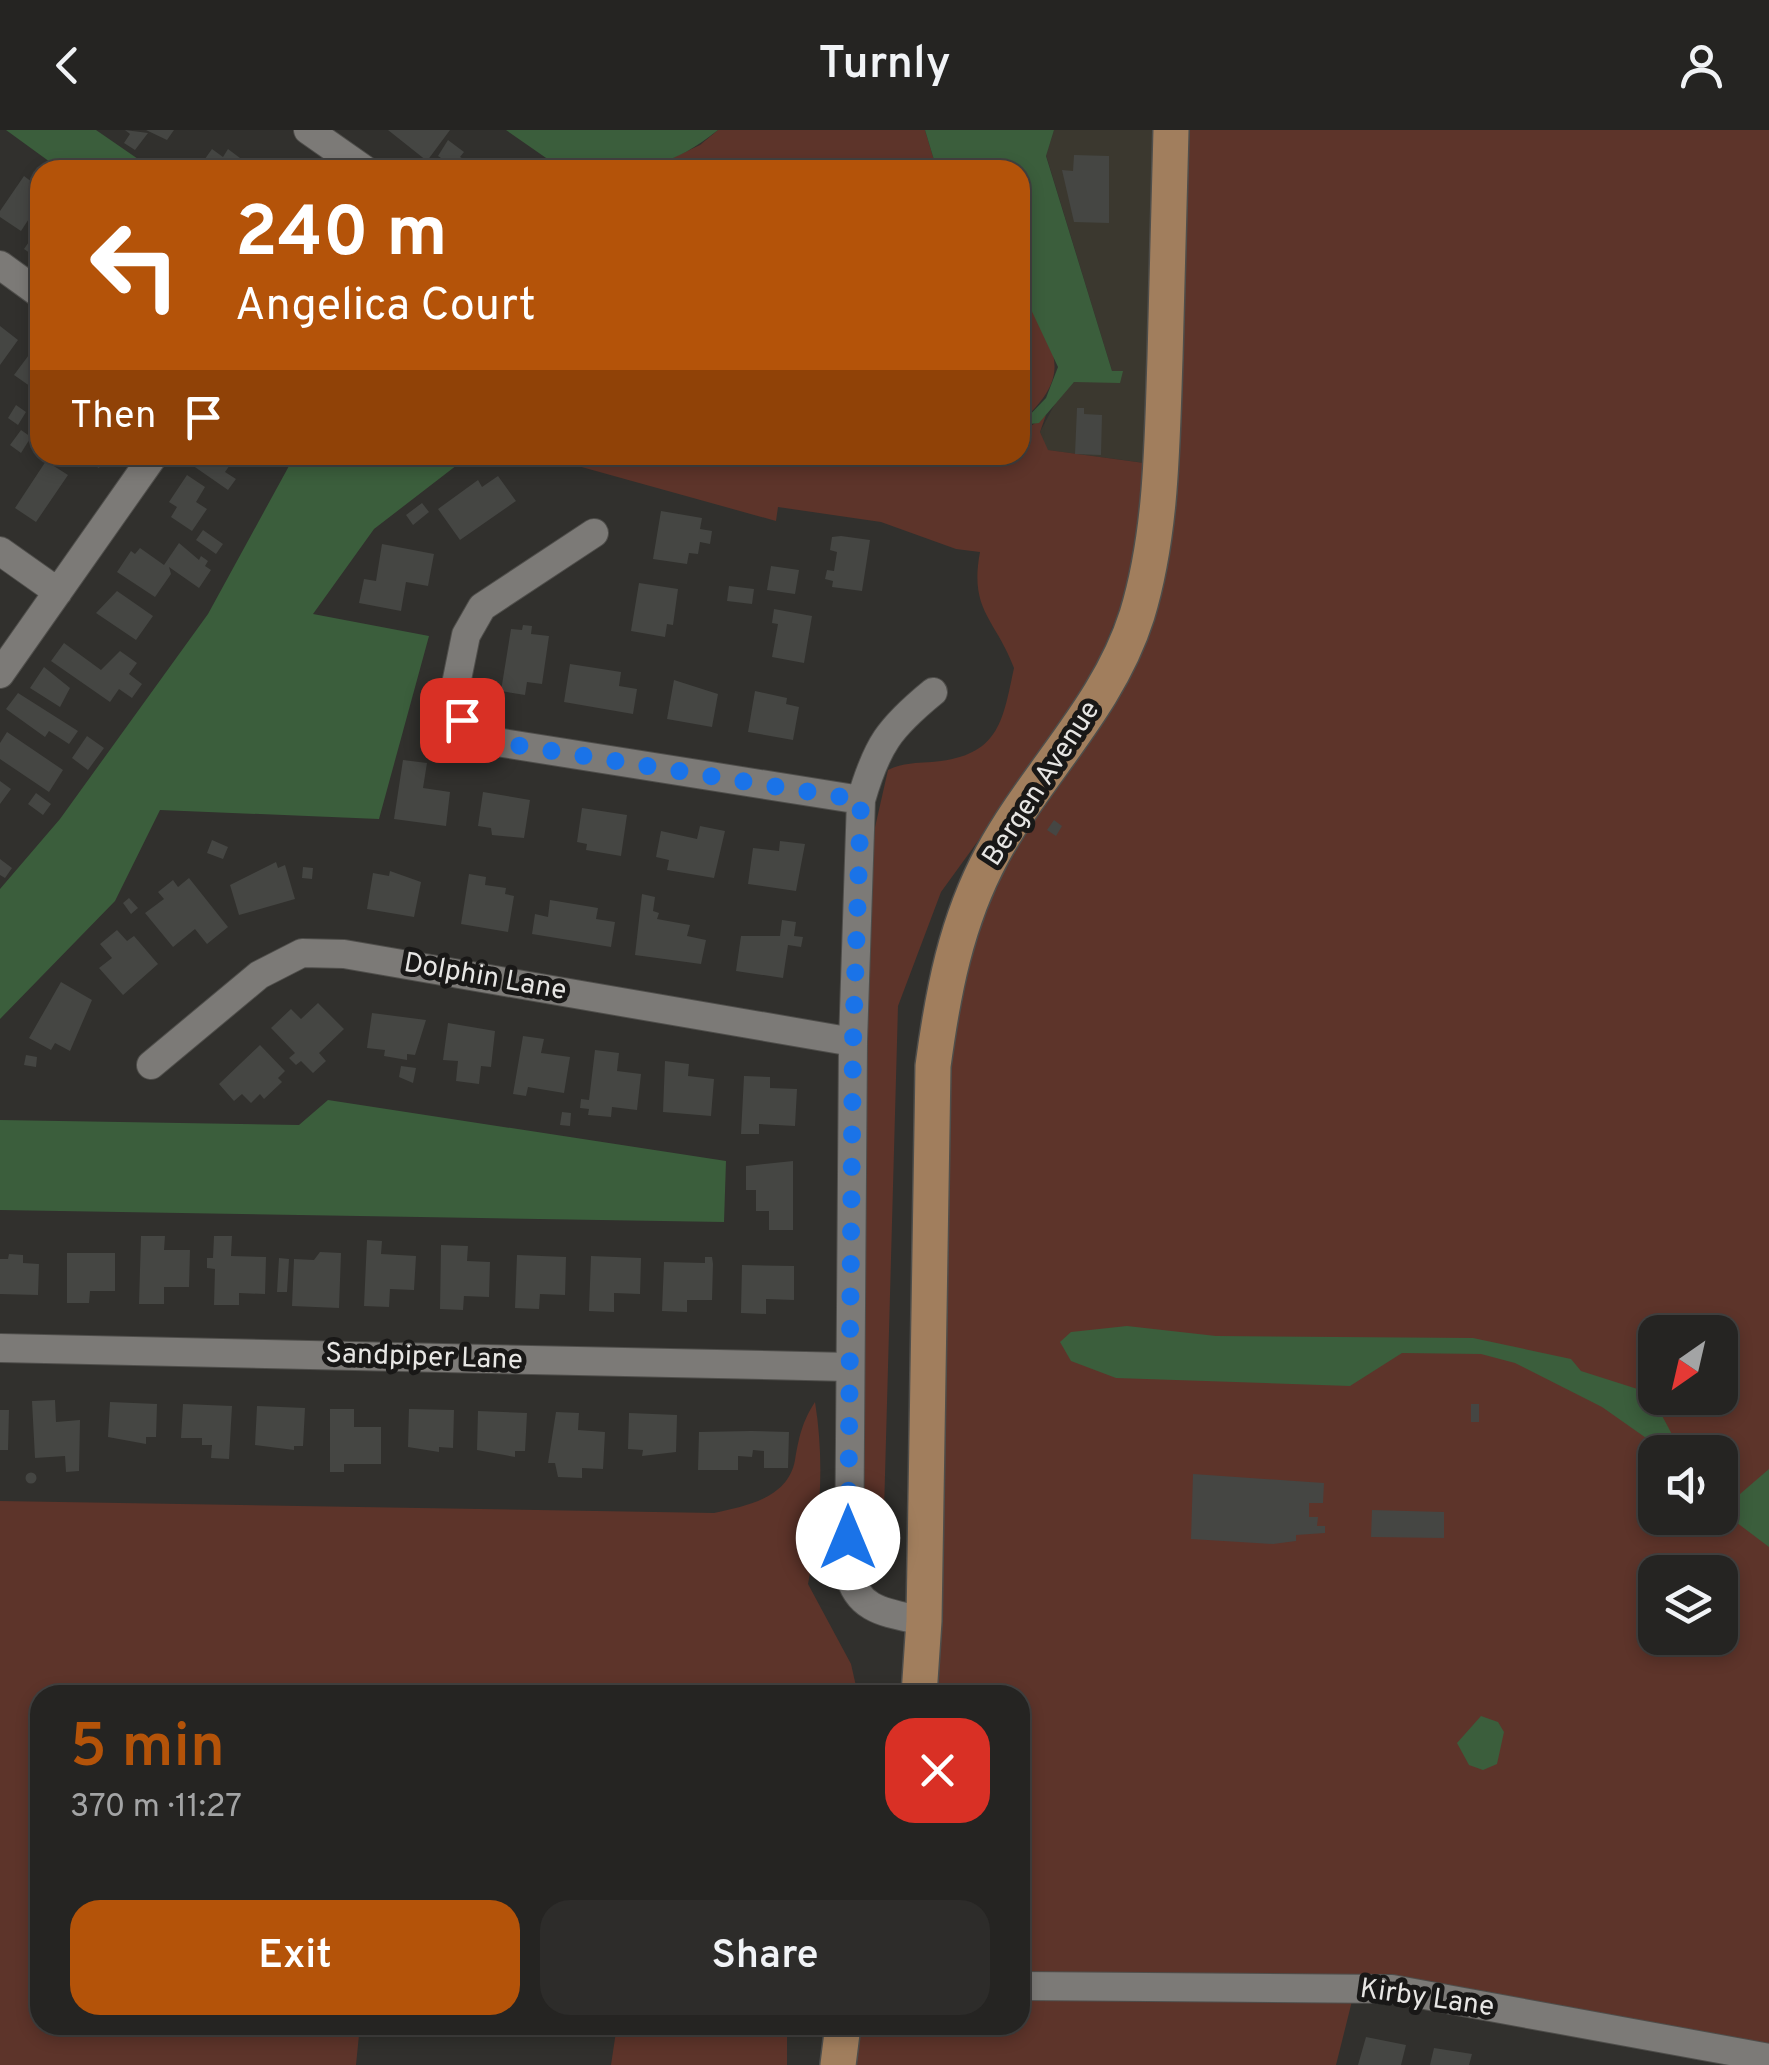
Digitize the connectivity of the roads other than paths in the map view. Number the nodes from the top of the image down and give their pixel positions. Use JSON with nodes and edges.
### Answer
{"nodes":[{"id":1,"x":308,"y":130,"type":"edge"},
{"id":2,"x":1171,"y":130,"type":"edge"},
{"id":3,"x":351,"y":160,"type":"edge"},
{"id":4,"x":0,"y":265,"type":"edge"},
{"id":5,"x":30,"y":287,"type":"edge"},
{"id":6,"x":147,"y":465,"type":"edge"},
{"id":7,"x":594,"y":533,"type":"dead end"},
{"id":8,"x":0,"y":551,"type":"edge"},
{"id":9,"x":58,"y":592,"type":"junction"},
{"id":10,"x":0,"y":674,"type":"edge"},
{"id":11,"x":933,"y":692,"type":"dead end"},
{"id":12,"x":861,"y":800,"type":"junction"},
{"id":13,"x":853,"y":1042,"type":"junction"},
{"id":14,"x":152,"y":1065,"type":"dead end"},
{"id":15,"x":0,"y":1348,"type":"edge"},
{"id":16,"x":848,"y":1367,"type":"junction"},
{"id":17,"x":924,"y":1621,"type":"junction"},
{"id":18,"x":920,"y":1685,"type":"edge"},
{"id":19,"x":1030,"y":1986,"type":"edge"},
{"id":20,"x":842,"y":2035,"type":"edge"},
{"id":21,"x":1667,"y":2052,"type":"edge"},
{"id":22,"x":1769,"y":2058,"type":"edge"},
{"id":23,"x":838,"y":2065,"type":"edge"}],
"edges":[{"from":1,"to":3,"type":"street"},
{"from":2,"to":17,"type":"main road","name":"Bergen Avenue"},
{"from":4,"to":5,"type":"street"},
{"from":6,"to":9,"type":"street"},
{"from":7,"to":12,"type":"street"},
{"from":8,"to":9,"type":"street"},
{"from":9,"to":10,"type":"street"},
{"from":11,"to":12,"type":"street"},
{"from":12,"to":13,"type":"street"},
{"from":13,"to":14,"type":"street","name":"Dolphin Lane"},
{"from":13,"to":16,"type":"street"},
{"from":15,"to":16,"type":"street","name":"Sandpiper Lane"},
{"from":16,"to":17,"type":"street"},
{"from":17,"to":18,"type":"main road","name":"Bergen Avenue"},
{"from":19,"to":21,"type":"street","name":"Kirby Lane"},
{"from":20,"to":23,"type":"main road"},
{"from":21,"to":22,"type":"street","name":"Kirby Lane"}]}
